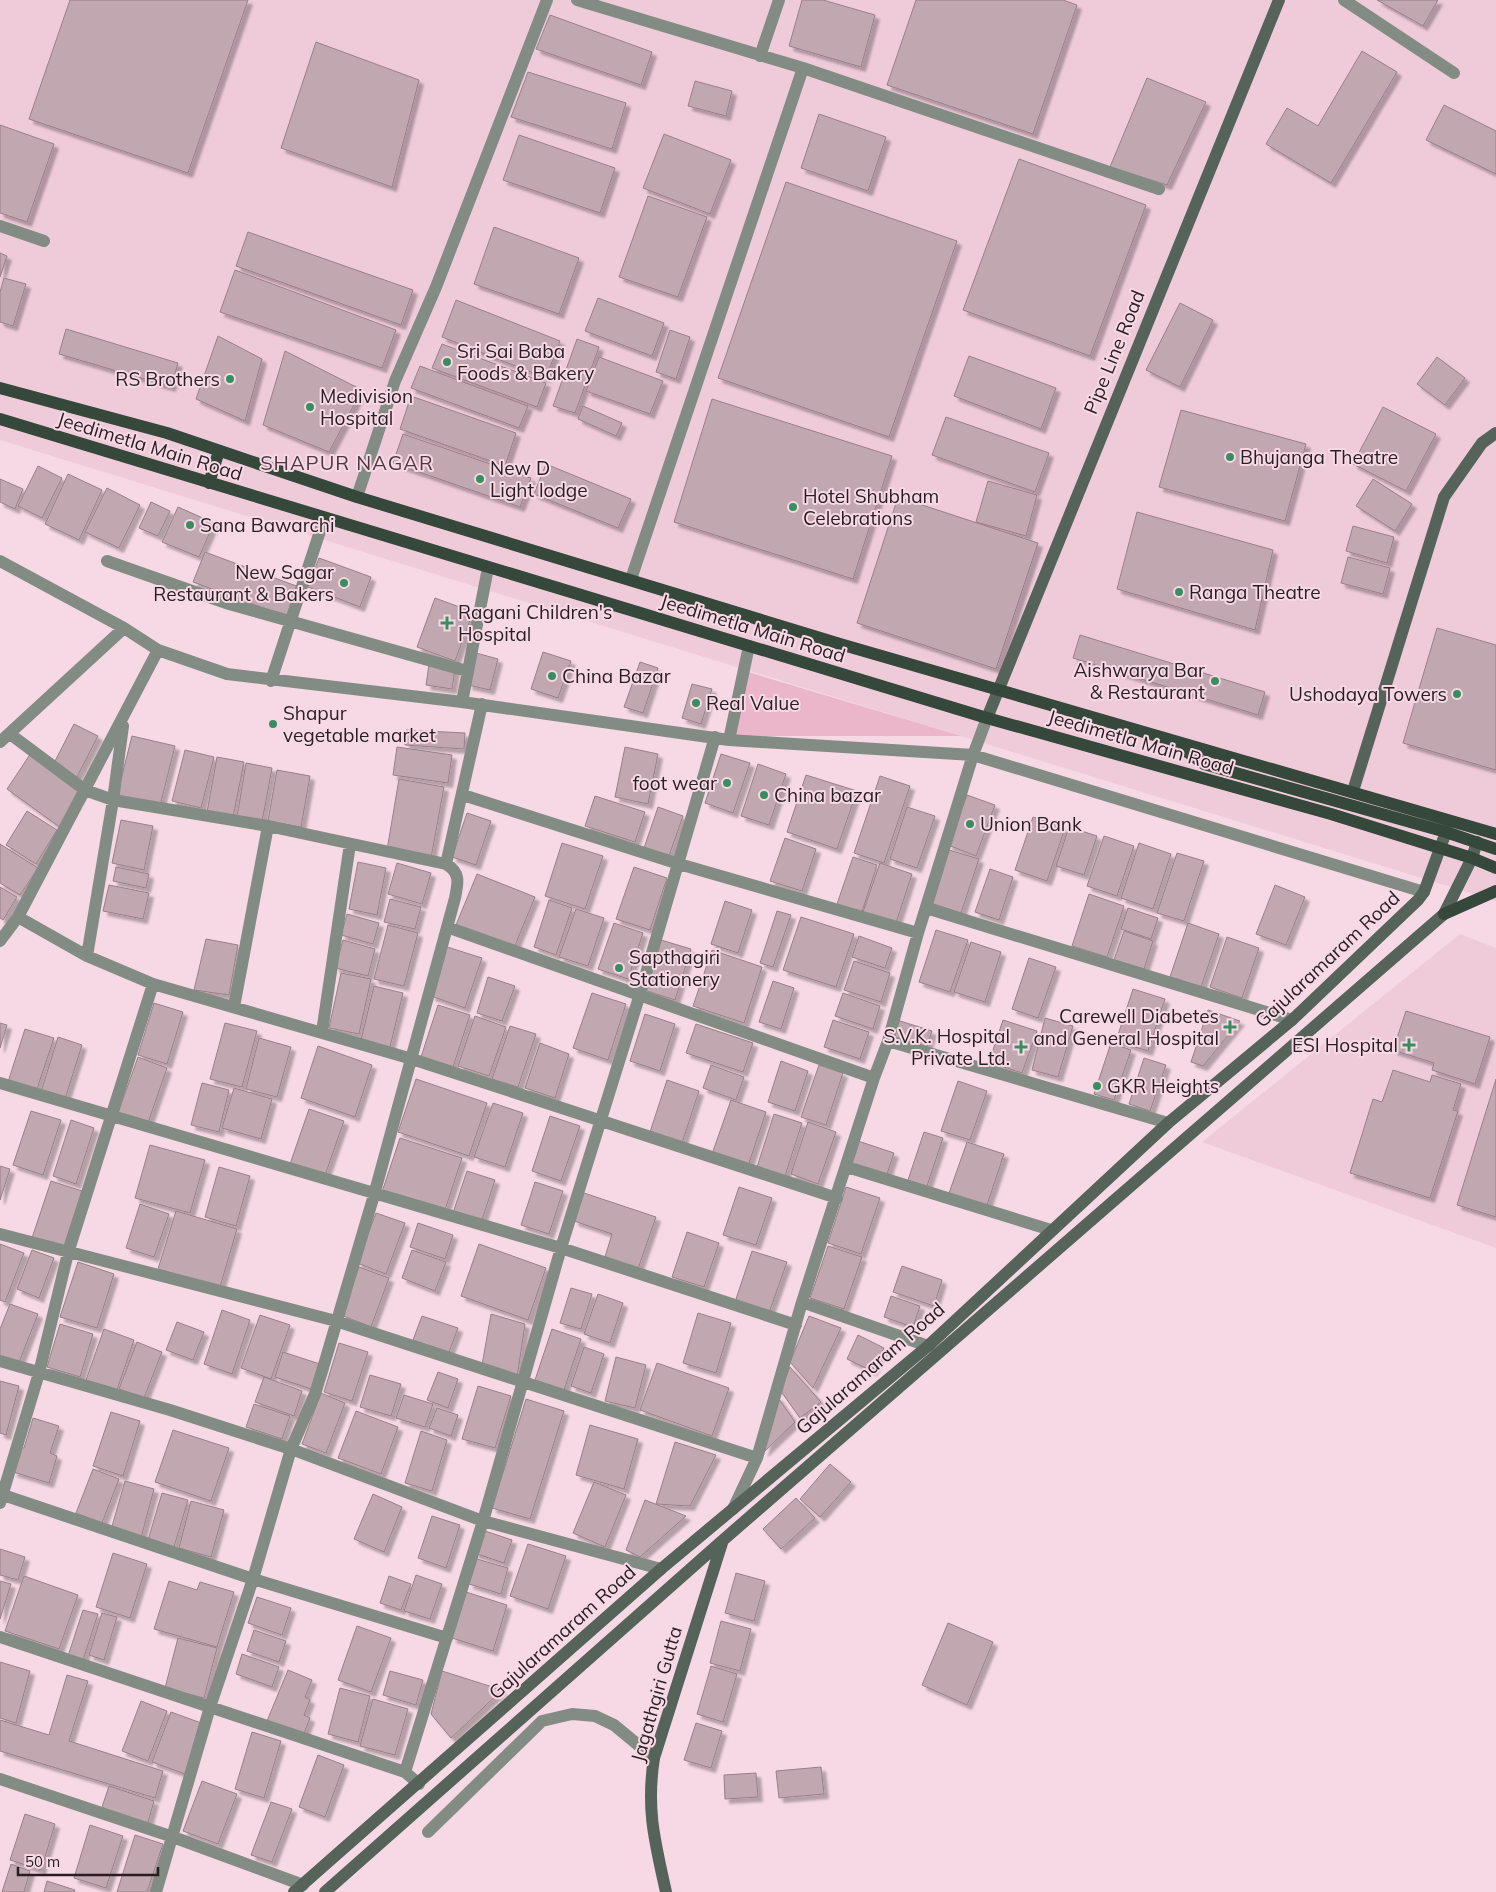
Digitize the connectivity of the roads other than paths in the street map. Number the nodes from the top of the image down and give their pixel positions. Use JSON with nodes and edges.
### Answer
{"nodes":[{"id":1,"x":547,"y":0,"type":"edge"},
{"id":2,"x":577,"y":0,"type":"edge"},
{"id":3,"x":779,"y":0,"type":"edge"},
{"id":4,"x":1279,"y":0,"type":"edge"},
{"id":5,"x":1344,"y":0,"type":"edge"},
{"id":6,"x":760,"y":56,"type":"junction"},
{"id":7,"x":803,"y":68,"type":"junction"},
{"id":8,"x":1454,"y":73,"type":"dead end"},
{"id":9,"x":1159,"y":189,"type":"dead end"},
{"id":10,"x":0,"y":226,"type":"edge"},
{"id":11,"x":44,"y":242,"type":"dead end"},
{"id":12,"x":0,"y":388,"type":"edge"},
{"id":13,"x":0,"y":419,"type":"edge"},
{"id":14,"x":1496,"y":433,"type":"edge"},
{"id":15,"x":220,"y":451,"type":"junction"},
{"id":16,"x":209,"y":483,"type":"junction"},
{"id":17,"x":357,"y":497,"type":"junction"},
{"id":18,"x":324,"y":519,"type":"junction"},
{"id":19,"x":0,"y":561,"type":"edge"},
{"id":20,"x":107,"y":561,"type":"dead end"},
{"id":21,"x":488,"y":568,"type":"junction"},
{"id":22,"x":631,"y":579,"type":"junction"},
{"id":23,"x":291,"y":622,"type":"junction"},
{"id":24,"x":124,"y":628,"type":"junction"},
{"id":25,"x":749,"y":646,"type":"junction"},
{"id":26,"x":158,"y":650,"type":"junction"},
{"id":27,"x":467,"y":671,"type":"junction"},
{"id":28,"x":271,"y":681,"type":"junction"},
{"id":29,"x":998,"y":690,"type":"junction"},
{"id":30,"x":462,"y":702,"type":"junction"},
{"id":31,"x":482,"y":704,"type":"junction"},
{"id":32,"x":124,"y":716,"type":"junction"},
{"id":33,"x":988,"y":718,"type":"junction"},
{"id":34,"x":10,"y":734,"type":"junction"},
{"id":35,"x":715,"y":737,"type":"junction"},
{"id":36,"x":729,"y":740,"type":"junction"},
{"id":37,"x":1170,"y":740,"type":"junction"},
{"id":38,"x":0,"y":742,"type":"edge"},
{"id":39,"x":973,"y":756,"type":"junction"},
{"id":40,"x":84,"y":790,"type":"junction"},
{"id":41,"x":1353,"y":791,"type":"junction"},
{"id":42,"x":463,"y":795,"type":"junction"},
{"id":43,"x":113,"y":800,"type":"junction"},
{"id":44,"x":268,"y":826,"type":"junction"},
{"id":45,"x":1446,"y":832,"type":"junction"},
{"id":46,"x":1496,"y":834,"type":"edge"},
{"id":47,"x":1477,"y":842,"type":"junction"},
{"id":48,"x":350,"y":844,"type":"junction"},
{"id":49,"x":1440,"y":848,"type":"junction"},
{"id":50,"x":1496,"y":849,"type":"edge"},
{"id":51,"x":1472,"y":858,"type":"junction"},
{"id":52,"x":446,"y":864,"type":"junction"},
{"id":53,"x":678,"y":864,"type":"junction"},
{"id":54,"x":1496,"y":868,"type":"edge"},
{"id":55,"x":1496,"y":891,"type":"edge"},
{"id":56,"x":1424,"y":892,"type":"junction"},
{"id":57,"x":926,"y":908,"type":"junction"},
{"id":58,"x":1444,"y":914,"type":"junction"},
{"id":59,"x":18,"y":917,"type":"junction"},
{"id":60,"x":447,"y":927,"type":"junction"},
{"id":61,"x":918,"y":933,"type":"junction"},
{"id":62,"x":0,"y":941,"type":"edge"},
{"id":63,"x":87,"y":956,"type":"junction"},
{"id":64,"x":153,"y":984,"type":"junction"},
{"id":65,"x":640,"y":994,"type":"junction"},
{"id":66,"x":234,"y":1007,"type":"junction"},
{"id":67,"x":1292,"y":1020,"type":"junction"},
{"id":68,"x":322,"y":1032,"type":"junction"},
{"id":69,"x":888,"y":1041,"type":"junction"},
{"id":70,"x":412,"y":1058,"type":"junction"},
{"id":71,"x":874,"y":1078,"type":"junction"},
{"id":72,"x":0,"y":1083,"type":"edge"},
{"id":73,"x":113,"y":1115,"type":"junction"},
{"id":74,"x":600,"y":1121,"type":"junction"},
{"id":75,"x":1168,"y":1123,"type":"junction"},
{"id":76,"x":847,"y":1167,"type":"junction"},
{"id":77,"x":374,"y":1195,"type":"junction"},
{"id":78,"x":837,"y":1198,"type":"junction"},
{"id":79,"x":1051,"y":1230,"type":"junction"},
{"id":80,"x":0,"y":1234,"type":"edge"},
{"id":81,"x":560,"y":1248,"type":"junction"},
{"id":82,"x":68,"y":1253,"type":"junction"},
{"id":83,"x":802,"y":1302,"type":"junction"},
{"id":84,"x":336,"y":1321,"type":"junction"},
{"id":85,"x":796,"y":1325,"type":"junction"},
{"id":86,"x":928,"y":1346,"type":"junction"},
{"id":87,"x":0,"y":1362,"type":"edge"},
{"id":88,"x":39,"y":1372,"type":"junction"},
{"id":89,"x":522,"y":1383,"type":"junction"},
{"id":90,"x":291,"y":1449,"type":"junction"},
{"id":91,"x":757,"y":1458,"type":"junction"},
{"id":92,"x":1,"y":1497,"type":"edge"},
{"id":93,"x":733,"y":1510,"type":"junction"},
{"id":94,"x":483,"y":1521,"type":"junction"},
{"id":95,"x":722,"y":1541,"type":"junction"},
{"id":96,"x":660,"y":1569,"type":"junction"},
{"id":97,"x":253,"y":1579,"type":"junction"},
{"id":98,"x":0,"y":1637,"type":"edge"},
{"id":99,"x":447,"y":1638,"type":"junction"},
{"id":100,"x":210,"y":1707,"type":"junction"},
{"id":101,"x":654,"y":1758,"type":"junction"},
{"id":102,"x":405,"y":1772,"type":"junction"},
{"id":103,"x":0,"y":1779,"type":"edge"},
{"id":104,"x":419,"y":1784,"type":"junction"},
{"id":105,"x":428,"y":1832,"type":"dead end"},
{"id":106,"x":173,"y":1837,"type":"junction"},
{"id":107,"x":299,"y":1888,"type":"edge"},
{"id":108,"x":156,"y":1892,"type":"edge"},
{"id":109,"x":325,"y":1892,"type":"edge"},
{"id":110,"x":666,"y":1892,"type":"edge"}],
"edges":[{"from":1,"to":17,"type":"street"},
{"from":2,"to":6,"type":"street"},
{"from":3,"to":6,"type":"street"},
{"from":4,"to":29,"type":"main road","name":"Pipe Line Road"},
{"from":5,"to":8,"type":"street"},
{"from":6,"to":7,"type":"street"},
{"from":7,"to":9,"type":"street"},
{"from":7,"to":22,"type":"street"},
{"from":10,"to":11,"type":"street"},
{"from":12,"to":15,"type":"main road","name":"Jeedimetla Main Road"},
{"from":13,"to":16,"type":"main road","name":"Jeedimetla Main Road"},
{"from":14,"to":41,"type":"main road"},
{"from":15,"to":16,"type":"main road"},
{"from":15,"to":17,"type":"main road","name":"Jeedimetla Main Road"},
{"from":16,"to":18,"type":"main road","name":"Jeedimetla Main Road"},
{"from":17,"to":22,"type":"main road","name":"Jeedimetla Main Road"},
{"from":18,"to":21,"type":"main road","name":"Jeedimetla Main Road"},
{"from":18,"to":23,"type":"street"},
{"from":19,"to":24,"type":"street"},
{"from":20,"to":23,"type":"street"},
{"from":21,"to":25,"type":"main road","name":"Jeedimetla Main Road"},
{"from":21,"to":27,"type":"street"},
{"from":22,"to":29,"type":"main road","name":"Jeedimetla Main Road"},
{"from":23,"to":27,"type":"street"},
{"from":23,"to":28,"type":"street"},
{"from":24,"to":26,"type":"street"},
{"from":24,"to":34,"type":"street"},
{"from":25,"to":33,"type":"main road","name":"Jeedimetla Main Road"},
{"from":25,"to":36,"type":"street"},
{"from":26,"to":28,"type":"street"},
{"from":26,"to":32,"type":"street"},
{"from":27,"to":30,"type":"street"},
{"from":28,"to":30,"type":"street"},
{"from":29,"to":33,"type":"main road","name":"Pipe Line Road"},
{"from":29,"to":37,"type":"main road","name":"Jeedimetla Main Road"},
{"from":30,"to":31,"type":"street"},
{"from":31,"to":35,"type":"street"},
{"from":31,"to":42,"type":"street"},
{"from":32,"to":40,"type":"street"},
{"from":32,"to":43,"type":"street"},
{"from":33,"to":39,"type":"street"},
{"from":33,"to":49,"type":"main road","name":"Jeedimetla Main Road"},
{"from":34,"to":38,"type":"street"},
{"from":34,"to":40,"type":"street"},
{"from":35,"to":36,"type":"street"},
{"from":35,"to":53,"type":"street"},
{"from":36,"to":39,"type":"street"},
{"from":37,"to":41,"type":"main road","name":"Jeedimetla Main Road"},
{"from":37,"to":45,"type":"main road"},
{"from":39,"to":56,"type":"street"},
{"from":39,"to":57,"type":"street"},
{"from":40,"to":43,"type":"street"},
{"from":40,"to":59,"type":"street"},
{"from":41,"to":46,"type":"main road","name":"Jeedimetla Main Road"},
{"from":42,"to":52,"type":"street"},
{"from":42,"to":53,"type":"street"},
{"from":43,"to":44,"type":"street"},
{"from":43,"to":63,"type":"street"},
{"from":44,"to":48,"type":"street"},
{"from":44,"to":66,"type":"street"},
{"from":45,"to":47,"type":"main road"},
{"from":45,"to":49,"type":"main road","name":"Gajularamaram Road"},
{"from":47,"to":50,"type":"main road"},
{"from":47,"to":51,"type":"main road","name":"Gajularamaram Road"},
{"from":48,"to":52,"type":"street"},
{"from":48,"to":68,"type":"street"},
{"from":49,"to":51,"type":"main road","name":"Jeedimetla Main Road"},
{"from":49,"to":56,"type":"main road","name":"Gajularamaram Road"},
{"from":51,"to":54,"type":"main road","name":"Jeedimetla Main Road"},
{"from":51,"to":58,"type":"main road","name":"Gajularamaram Road"},
{"from":52,"to":60,"type":"street"},
{"from":53,"to":61,"type":"street"},
{"from":53,"to":65,"type":"street"},
{"from":55,"to":58,"type":"main road"},
{"from":56,"to":67,"type":"main road","name":"Gajularamaram Road"},
{"from":57,"to":61,"type":"street"},
{"from":57,"to":67,"type":"street"},
{"from":58,"to":95,"type":"main road","name":"Gajularamaram Road"},
{"from":59,"to":62,"type":"street"},
{"from":59,"to":63,"type":"street"},
{"from":60,"to":65,"type":"street"},
{"from":60,"to":70,"type":"street"},
{"from":61,"to":69,"type":"street"},
{"from":63,"to":64,"type":"street"},
{"from":64,"to":66,"type":"street"},
{"from":64,"to":73,"type":"street"},
{"from":65,"to":71,"type":"street"},
{"from":65,"to":74,"type":"street"},
{"from":66,"to":68,"type":"street"},
{"from":67,"to":75,"type":"main road","name":"Gajularamaram Road"},
{"from":68,"to":70,"type":"street"},
{"from":69,"to":71,"type":"street"},
{"from":69,"to":75,"type":"street"},
{"from":70,"to":74,"type":"street"},
{"from":70,"to":77,"type":"street"},
{"from":71,"to":76,"type":"street"},
{"from":72,"to":73,"type":"street"},
{"from":73,"to":77,"type":"street"},
{"from":73,"to":82,"type":"street"},
{"from":74,"to":78,"type":"street"},
{"from":74,"to":81,"type":"street"},
{"from":75,"to":79,"type":"main road","name":"Gajularamaram Road"},
{"from":76,"to":78,"type":"street"},
{"from":76,"to":79,"type":"street"},
{"from":77,"to":81,"type":"street"},
{"from":77,"to":84,"type":"street"},
{"from":78,"to":83,"type":"street"},
{"from":79,"to":86,"type":"main road","name":"Gajularamaram Road"},
{"from":80,"to":82,"type":"street"},
{"from":81,"to":85,"type":"street"},
{"from":81,"to":89,"type":"street"},
{"from":82,"to":84,"type":"street"},
{"from":82,"to":88,"type":"street"},
{"from":83,"to":85,"type":"street"},
{"from":83,"to":86,"type":"street"},
{"from":84,"to":89,"type":"street"},
{"from":84,"to":90,"type":"street"},
{"from":85,"to":91,"type":"street"},
{"from":86,"to":93,"type":"main road","name":"Gajularamaram Road"},
{"from":87,"to":88,"type":"street"},
{"from":88,"to":90,"type":"street"},
{"from":88,"to":92,"type":"street"},
{"from":89,"to":91,"type":"street"},
{"from":89,"to":94,"type":"street"},
{"from":90,"to":94,"type":"street"},
{"from":90,"to":97,"type":"street"},
{"from":91,"to":93,"type":"street"},
{"from":92,"to":97,"type":"street"},
{"from":93,"to":95,"type":"main road","name":"Jagathgiri Gutta"},
{"from":93,"to":96,"type":"main road","name":"Gajularamaram Road"},
{"from":94,"to":96,"type":"street"},
{"from":94,"to":99,"type":"street"},
{"from":95,"to":101,"type":"main road","name":"Jagathgiri Gutta"},
{"from":95,"to":109,"type":"main road","name":"Gajularamaram Road"},
{"from":96,"to":104,"type":"main road","name":"Gajularamaram Road"},
{"from":97,"to":99,"type":"street"},
{"from":97,"to":100,"type":"street"},
{"from":98,"to":100,"type":"street"},
{"from":99,"to":102,"type":"street"},
{"from":100,"to":102,"type":"street"},
{"from":100,"to":106,"type":"street"},
{"from":101,"to":105,"type":"street"},
{"from":101,"to":110,"type":"main road","name":"Jagathgiri Gutta"},
{"from":102,"to":104,"type":"street"},
{"from":103,"to":106,"type":"street"},
{"from":104,"to":107,"type":"main road","name":"Gajularamaram Road"},
{"from":106,"to":107,"type":"street"},
{"from":106,"to":108,"type":"street"}]}
